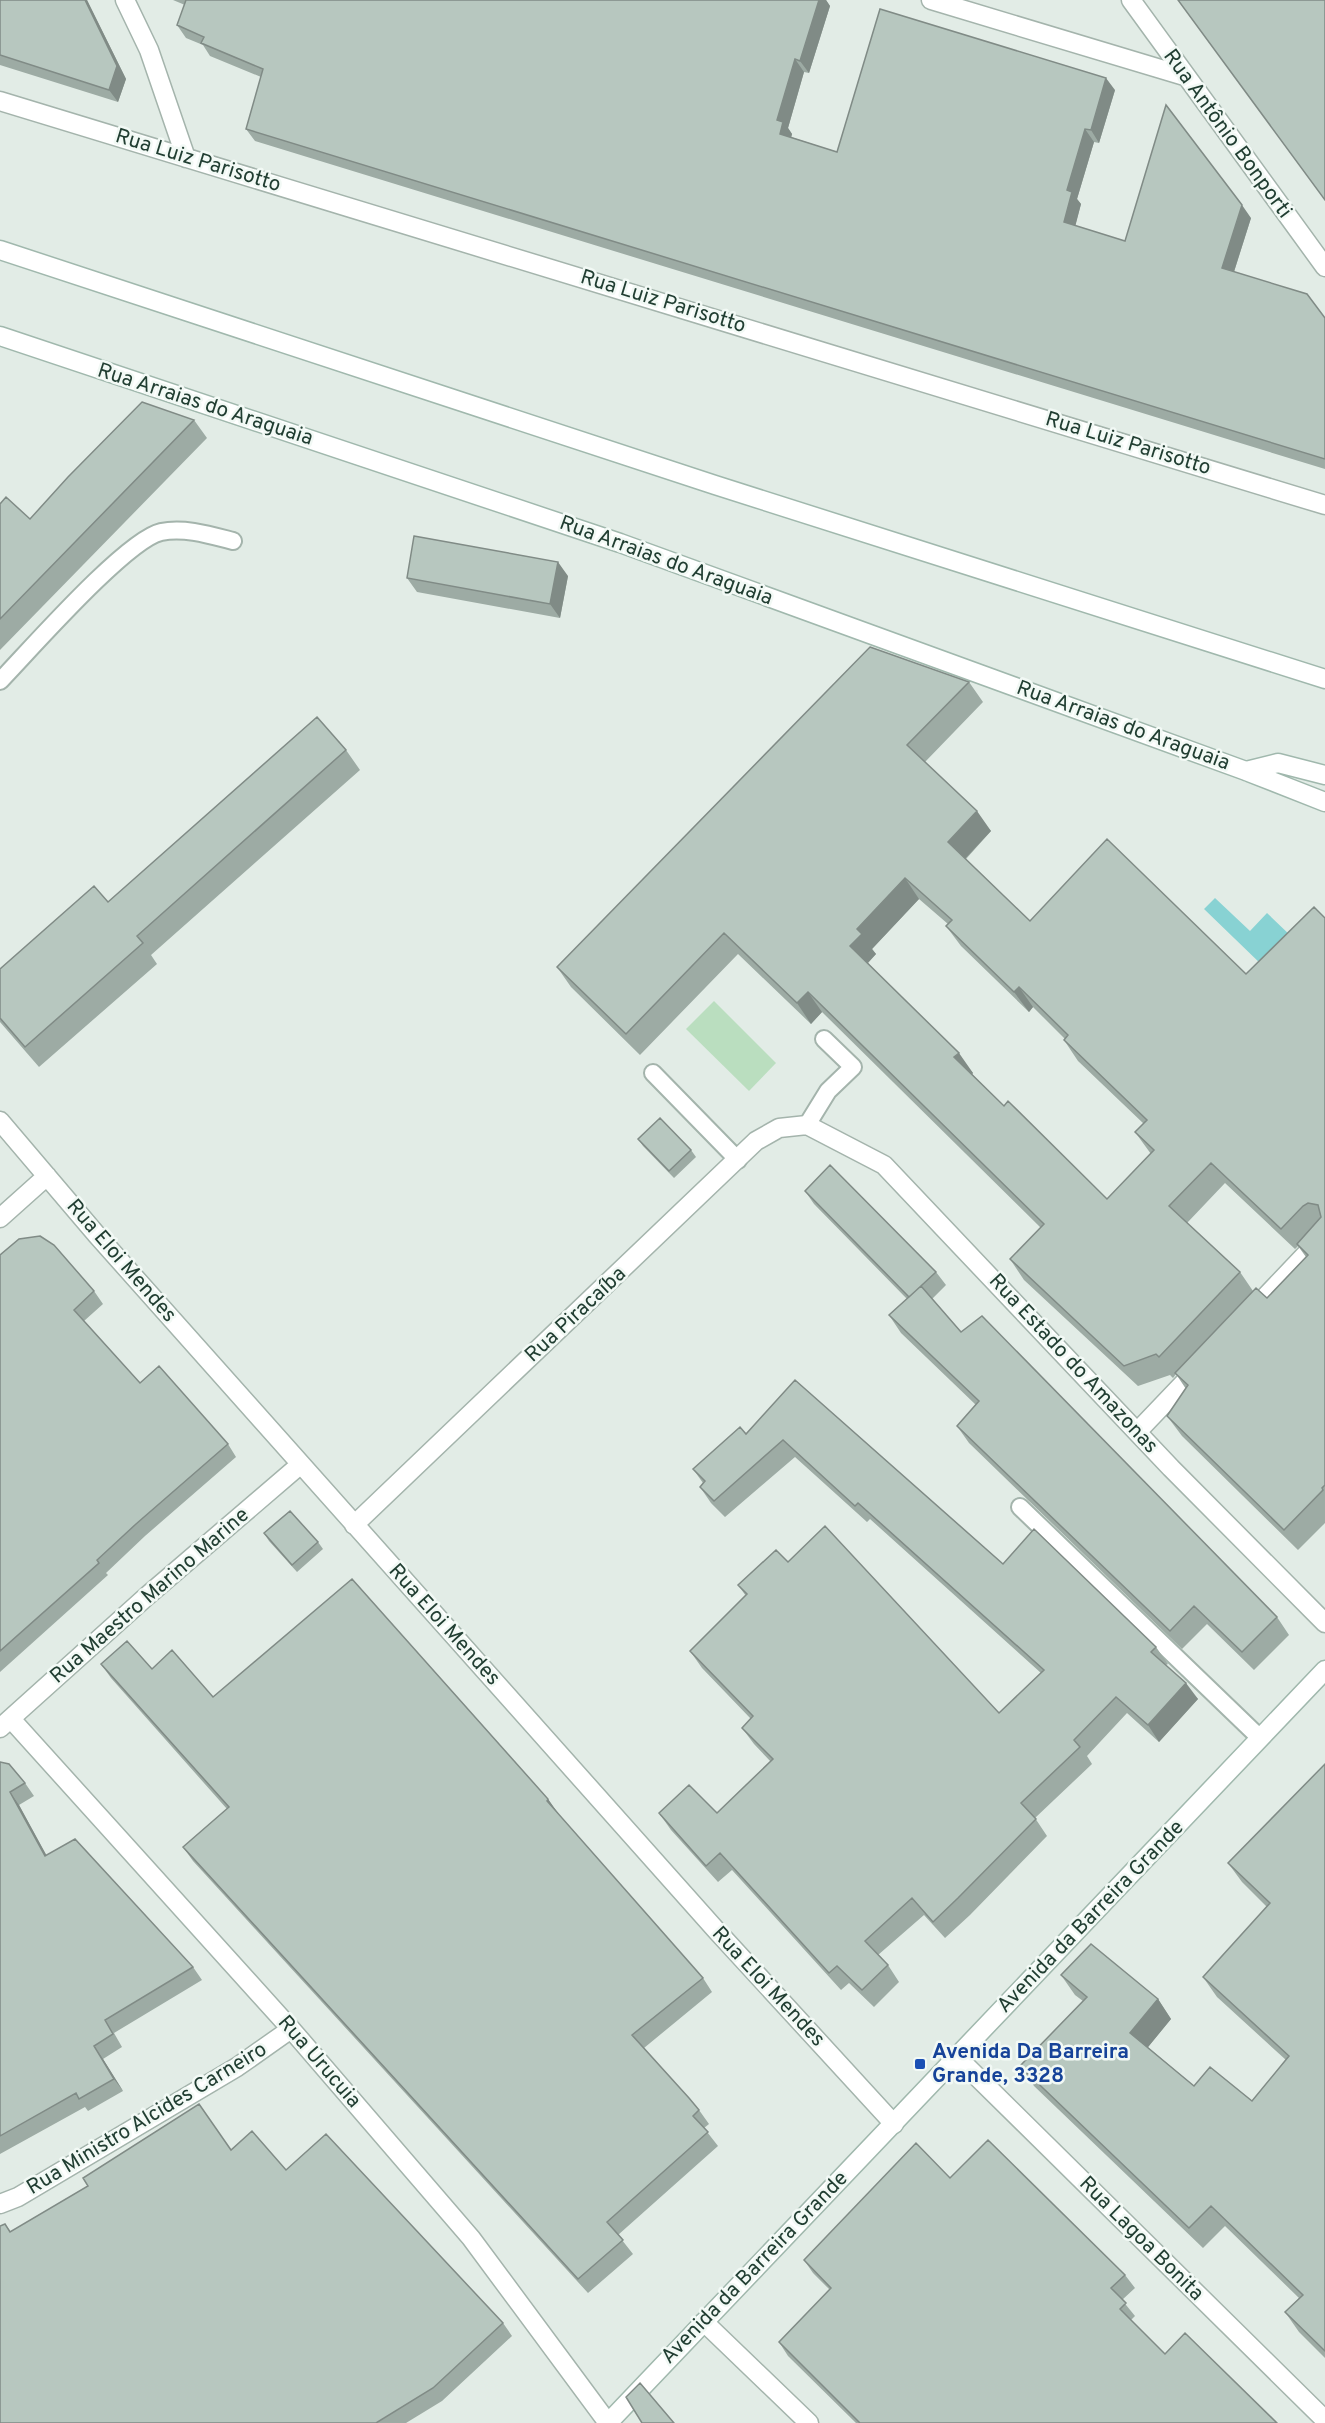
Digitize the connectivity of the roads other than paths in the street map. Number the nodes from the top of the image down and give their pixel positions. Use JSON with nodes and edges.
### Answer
{"nodes":[{"id":1,"x":125,"y":0,"type":"edge"},
{"id":2,"x":931,"y":0,"type":"edge"},
{"id":3,"x":1131,"y":0,"type":"edge"},
{"id":4,"x":1184,"y":76,"type":"junction"},
{"id":5,"x":0,"y":101,"type":"edge"},
{"id":6,"x":186,"y":158,"type":"junction"},
{"id":7,"x":0,"y":250,"type":"edge"},
{"id":8,"x":1325,"y":267,"type":"edge"},
{"id":9,"x":0,"y":336,"type":"edge"},
{"id":10,"x":1325,"y":505,"type":"edge"},
{"id":11,"x":233,"y":541,"type":"dead end"},
{"id":12,"x":1325,"y":679,"type":"edge"},
{"id":13,"x":0,"y":681,"type":"edge"},
{"id":14,"x":1246,"y":771,"type":"junction"},
{"id":15,"x":1325,"y":775,"type":"edge"},
{"id":16,"x":1325,"y":802,"type":"edge"},
{"id":17,"x":824,"y":1039,"type":"dead end"},
{"id":18,"x":653,"y":1073,"type":"dead end"},
{"id":19,"x":0,"y":1121,"type":"edge"},
{"id":20,"x":807,"y":1125,"type":"junction"},
{"id":21,"x":738,"y":1160,"type":"junction"},
{"id":22,"x":47,"y":1176,"type":"junction"},
{"id":23,"x":0,"y":1218,"type":"edge"},
{"id":24,"x":1325,"y":1234,"type":"edge"},
{"id":25,"x":1235,"y":1329,"type":"edge"},
{"id":26,"x":1211,"y":1354,"type":"edge"},
{"id":27,"x":1137,"y":1432,"type":"junction"},
{"id":28,"x":301,"y":1464,"type":"junction"},
{"id":29,"x":1020,"y":1508,"type":"edge"},
{"id":30,"x":354,"y":1525,"type":"junction"},
{"id":31,"x":1325,"y":1623,"type":"edge"},
{"id":32,"x":1325,"y":1670,"type":"edge"},
{"id":33,"x":5,"y":1723,"type":"edge"},
{"id":34,"x":1260,"y":1738,"type":"junction"},
{"id":35,"x":291,"y":2029,"type":"junction"},
{"id":36,"x":957,"y":2057,"type":"junction"},
{"id":37,"x":894,"y":2124,"type":"junction"},
{"id":38,"x":0,"y":2204,"type":"edge"},
{"id":39,"x":704,"y":2322,"type":"junction"},
{"id":40,"x":1325,"y":2420,"type":"edge"},
{"id":41,"x":608,"y":2423,"type":"edge"},
{"id":42,"x":809,"y":2423,"type":"edge"}],
"edges":[{"from":1,"to":6,"type":"street"},
{"from":2,"to":4,"type":"street"},
{"from":3,"to":4,"type":"street","name":"Rua Antônio Bonporti"},
{"from":4,"to":8,"type":"street","name":"Rua Antônio Bonporti"},
{"from":5,"to":6,"type":"street","name":"Rua Luiz Parisotto"},
{"from":6,"to":10,"type":"street","name":"Rua Luiz Parisotto"},
{"from":7,"to":12,"type":"street"},
{"from":9,"to":14,"type":"street","name":"Rua Arraias do Araguaia"},
{"from":11,"to":13,"type":"lane"},
{"from":14,"to":15,"type":"street"},
{"from":14,"to":16,"type":"street","name":"Rua Arraias do Araguaia"},
{"from":17,"to":20,"type":"lane"},
{"from":18,"to":21,"type":"lane"},
{"from":19,"to":22,"type":"street","name":"Rua Eloi Mendes"},
{"from":20,"to":21,"type":"street","name":"Rua Piracaíba"},
{"from":20,"to":27,"type":"street","name":"Rua Estado do Amazonas"},
{"from":21,"to":30,"type":"street","name":"Rua Piracaíba"},
{"from":22,"to":23,"type":"street"},
{"from":22,"to":28,"type":"street","name":"Rua Eloi Mendes"},
{"from":24,"to":25,"type":"street"},
{"from":26,"to":27,"type":"street"},
{"from":27,"to":31,"type":"street","name":"Rua Estado do Amazonas"},
{"from":28,"to":30,"type":"street","name":"Rua Eloi Mendes"},
{"from":28,"to":33,"type":"street","name":"Rua Maestro Marino Marine"},
{"from":29,"to":34,"type":"lane"},
{"from":30,"to":37,"type":"street","name":"Rua Eloi Mendes"},
{"from":32,"to":34,"type":"street","name":"Avenida da Barreira Grande"},
{"from":33,"to":35,"type":"street","name":"Rua Urucuia"},
{"from":34,"to":36,"type":"street","name":"Avenida da Barreira Grande"},
{"from":35,"to":38,"type":"street","name":"Rua Ministro Alcides Carneiro"},
{"from":35,"to":41,"type":"street","name":"Rua Urucuia"},
{"from":36,"to":37,"type":"street","name":"Avenida da Barreira Grande"},
{"from":36,"to":40,"type":"street","name":"Rua Lagoa Bonita"},
{"from":37,"to":39,"type":"street","name":"Avenida da Barreira Grande"},
{"from":39,"to":41,"type":"street","name":"Avenida da Barreira Grande"},
{"from":39,"to":42,"type":"street"}]}
